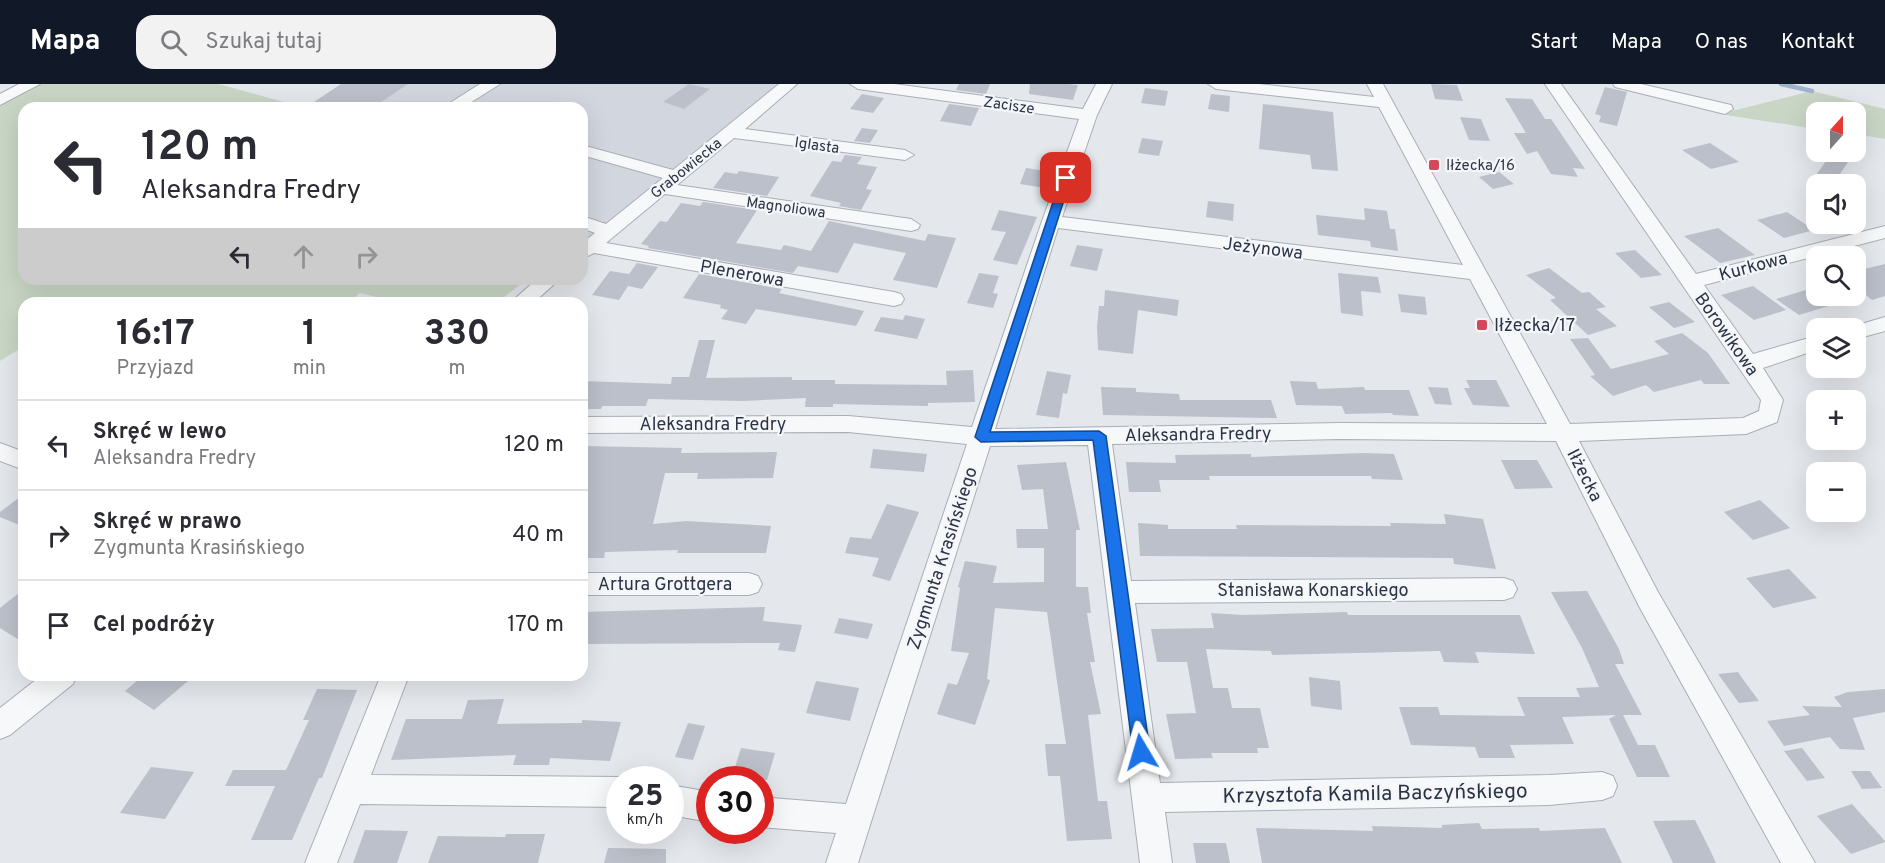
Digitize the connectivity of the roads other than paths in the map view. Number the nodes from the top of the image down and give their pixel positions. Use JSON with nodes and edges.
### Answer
{"nodes":[{"id":1,"x":32,"y":84,"type":"edge"},
{"id":2,"x":492,"y":84,"type":"edge"},
{"id":3,"x":858,"y":84,"type":"edge"},
{"id":4,"x":1104,"y":84,"type":"edge"},
{"id":5,"x":1216,"y":84,"type":"edge"},
{"id":6,"x":1375,"y":84,"type":"edge"},
{"id":7,"x":1553,"y":84,"type":"edge"},
{"id":8,"x":1622,"y":84,"type":"edge"},
{"id":9,"x":783,"y":85,"type":"edge"},
{"id":10,"x":0,"y":100,"type":"edge"},
{"id":11,"x":460,"y":102,"type":"edge"},
{"id":12,"x":1385,"y":103,"type":"junction"},
{"id":13,"x":1725,"y":109,"type":"dead end"},
{"id":14,"x":1089,"y":115,"type":"junction"},
{"id":15,"x":730,"y":132,"type":"junction"},
{"id":16,"x":588,"y":152,"type":"edge"},
{"id":17,"x":905,"y":155,"type":"dead end"},
{"id":18,"x":676,"y":176,"type":"junction"},
{"id":19,"x":661,"y":188,"type":"junction"},
{"id":20,"x":1051,"y":220,"type":"junction"},
{"id":21,"x":588,"y":224,"type":"edge"},
{"id":22,"x":911,"y":225,"type":"dead end"},
{"id":23,"x":609,"y":231,"type":"junction"},
{"id":24,"x":1885,"y":232,"type":"edge"},
{"id":25,"x":588,"y":248,"type":"edge"},
{"id":26,"x":588,"y":250,"type":"edge"},
{"id":27,"x":1476,"y":273,"type":"junction"},
{"id":28,"x":1691,"y":282,"type":"junction"},
{"id":29,"x":542,"y":285,"type":"edge"},
{"id":30,"x":528,"y":297,"type":"edge"},
{"id":31,"x":894,"y":299,"type":"dead end"},
{"id":32,"x":1885,"y":324,"type":"edge"},
{"id":33,"x":1866,"y":329,"type":"edge"},
{"id":34,"x":1806,"y":346,"type":"edge"},
{"id":35,"x":1749,"y":366,"type":"junction"},
{"id":36,"x":588,"y":425,"type":"edge"},
{"id":37,"x":1563,"y":432,"type":"junction"},
{"id":38,"x":1099,"y":436,"type":"junction"},
{"id":39,"x":981,"y":437,"type":"junction"},
{"id":40,"x":0,"y":452,"type":"edge"},
{"id":41,"x":18,"y":459,"type":"edge"},
{"id":42,"x":588,"y":584,"type":"edge"},
{"id":43,"x":749,"y":584,"type":"dead end"},
{"id":44,"x":1504,"y":589,"type":"dead end"},
{"id":45,"x":1121,"y":591,"type":"junction"},
{"id":46,"x":56,"y":681,"type":"edge"},
{"id":47,"x":393,"y":681,"type":"edge"},
{"id":48,"x":0,"y":726,"type":"edge"},
{"id":49,"x":1602,"y":786,"type":"dead end"},
{"id":50,"x":350,"y":789,"type":"junction"},
{"id":51,"x":606,"y":792,"type":"edge"},
{"id":52,"x":1147,"y":798,"type":"junction"},
{"id":53,"x":774,"y":813,"type":"edge"},
{"id":54,"x":856,"y":820,"type":"junction"},
{"id":55,"x":321,"y":863,"type":"edge"},
{"id":56,"x":842,"y":863,"type":"edge"},
{"id":57,"x":1156,"y":863,"type":"edge"},
{"id":58,"x":1799,"y":863,"type":"edge"}],
"edges":[{"from":1,"to":10,"type":"street"},
{"from":2,"to":11,"type":"street"},
{"from":3,"to":14,"type":"street","name":"Zacisze"},
{"from":4,"to":14,"type":"street","name":"Zygmunta Krasińskiego"},
{"from":5,"to":12,"type":"street"},
{"from":6,"to":12,"type":"street","name":"Iłżecka"},
{"from":7,"to":28,"type":"street","name":"Borowikowa"},
{"from":8,"to":13,"type":"street"},
{"from":9,"to":15,"type":"street","name":"Grabowiecka"},
{"from":12,"to":27,"type":"street","name":"Iłżecka"},
{"from":14,"to":20,"type":"street","name":"Zygmunta Krasińskiego"},
{"from":15,"to":17,"type":"street","name":"Iglasta"},
{"from":15,"to":18,"type":"street","name":"Grabowiecka"},
{"from":16,"to":18,"type":"street"},
{"from":18,"to":19,"type":"street","name":"Grabowiecka"},
{"from":19,"to":22,"type":"street","name":"Magnoliowa"},
{"from":19,"to":23,"type":"street","name":"Grabowiecka"},
{"from":20,"to":27,"type":"street","name":"Jeżynowa"},
{"from":20,"to":39,"type":"street","name":"Zygmunta Krasińskiego"},
{"from":21,"to":23,"type":"street"},
{"from":23,"to":25,"type":"street","name":"Grabowiecka"},
{"from":24,"to":28,"type":"street","name":"Kurkowa"},
{"from":26,"to":31,"type":"street","name":"Plenerowa"},
{"from":27,"to":37,"type":"street","name":"Iłżecka"},
{"from":28,"to":35,"type":"street","name":"Borowikowa"},
{"from":29,"to":30,"type":"street"},
{"from":32,"to":33,"type":"street"},
{"from":34,"to":35,"type":"street"},
{"from":35,"to":37,"type":"street","name":"Borowikowa"},
{"from":36,"to":39,"type":"street","name":"Aleksandra Fredry"},
{"from":37,"to":38,"type":"street","name":"Aleksandra Fredry"},
{"from":37,"to":58,"type":"street","name":"Iłżecka"},
{"from":38,"to":39,"type":"street","name":"Aleksandra Fredry"},
{"from":38,"to":45,"type":"street"},
{"from":39,"to":54,"type":"street","name":"Zygmunta Krasińskiego"},
{"from":40,"to":41,"type":"street"},
{"from":42,"to":43,"type":"street","name":"Artura Grottgera"},
{"from":44,"to":45,"type":"street","name":"Stanisława Konarskiego"},
{"from":45,"to":52,"type":"street"},
{"from":46,"to":48,"type":"street"},
{"from":47,"to":50,"type":"street"},
{"from":49,"to":52,"type":"street","name":"Krzysztofa Kamila Baczyńskiego"},
{"from":50,"to":51,"type":"street"},
{"from":50,"to":55,"type":"street"},
{"from":52,"to":57,"type":"street"},
{"from":53,"to":54,"type":"street"},
{"from":54,"to":56,"type":"street","name":"Zygmunta Krasińskiego"}]}
